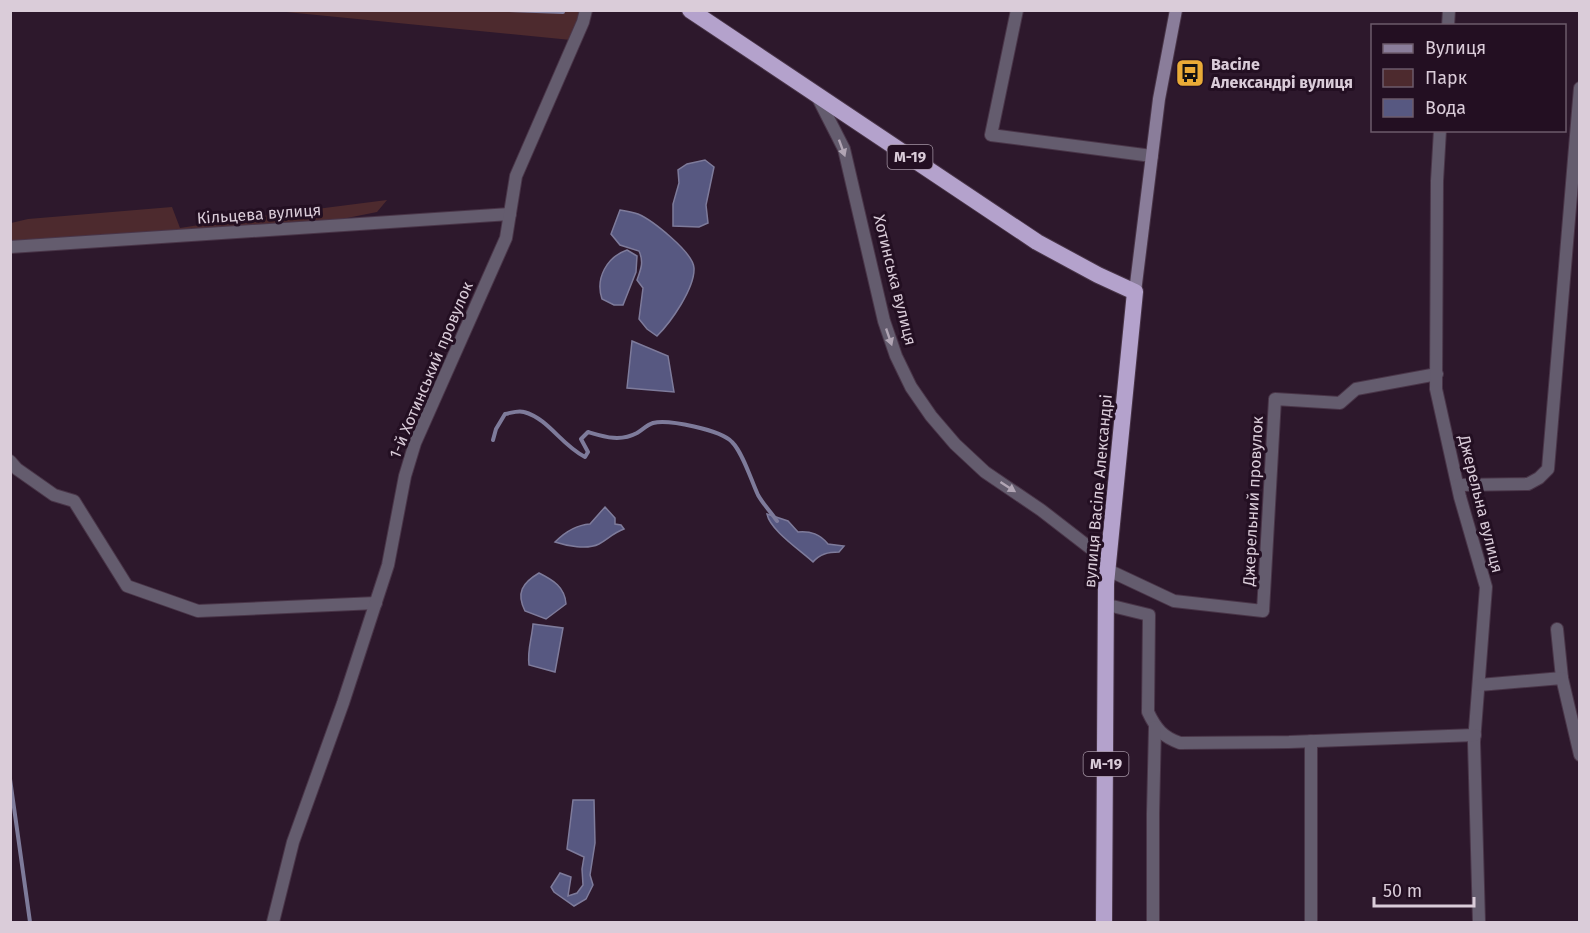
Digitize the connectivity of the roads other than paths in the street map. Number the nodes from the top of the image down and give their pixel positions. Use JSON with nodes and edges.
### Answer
{"nodes":[{"id":1,"x":586,"y":10,"type":"edge"},
{"id":2,"x":690,"y":10,"type":"edge"},
{"id":3,"x":1017,"y":10,"type":"edge"},
{"id":4,"x":1176,"y":10,"type":"edge"},
{"id":5,"x":1580,"y":88,"type":"edge"},
{"id":6,"x":817,"y":95,"type":"junction"},
{"id":7,"x":1440,"y":132,"type":"edge"},
{"id":8,"x":1152,"y":156,"type":"junction"},
{"id":9,"x":510,"y":214,"type":"junction"},
{"id":10,"x":10,"y":247,"type":"edge"},
{"id":11,"x":1135,"y":292,"type":"junction"},
{"id":12,"x":1437,"y":374,"type":"junction"},
{"id":13,"x":10,"y":461,"type":"edge"},
{"id":14,"x":1458,"y":485,"type":"junction"},
{"id":15,"x":1107,"y":570,"type":"junction"},
{"id":16,"x":376,"y":603,"type":"junction"},
{"id":17,"x":1108,"y":605,"type":"junction"},
{"id":18,"x":1557,"y":629,"type":"dead end"},
{"id":19,"x":1562,"y":678,"type":"junction"},
{"id":20,"x":1479,"y":685,"type":"junction"},
{"id":21,"x":1155,"y":727,"type":"junction"},
{"id":22,"x":1475,"y":735,"type":"junction"},
{"id":23,"x":1311,"y":741,"type":"junction"},
{"id":24,"x":1580,"y":755,"type":"edge"},
{"id":25,"x":273,"y":922,"type":"edge"},
{"id":26,"x":1104,"y":922,"type":"edge"},
{"id":27,"x":1153,"y":922,"type":"edge"},
{"id":28,"x":1311,"y":922,"type":"edge"},
{"id":29,"x":1479,"y":922,"type":"edge"}],
"edges":[{"from":1,"to":9,"type":"street","name":"1-й Хотинський провулок"},
{"from":2,"to":6,"type":"highway","name":"Хотинська вулиця","number":"М-19"},
{"from":3,"to":8,"type":"street"},
{"from":4,"to":8,"type":"main road","name":"вулиця Васіле Александрі"},
{"from":5,"to":14,"type":"street"},
{"from":6,"to":11,"type":"highway","name":"Хотинська вулиця","number":"М-19"},
{"from":6,"to":15,"type":"street","name":"Хотинська вулиця","one_way":true},
{"from":7,"to":12,"type":"street","name":"Джерельна вулиця"},
{"from":8,"to":11,"type":"main road","name":"вулиця Васіле Александрі"},
{"from":9,"to":10,"type":"street","name":"Кільцева вулиця"},
{"from":9,"to":16,"type":"street","name":"1-й Хотинський провулок"},
{"from":11,"to":15,"type":"highway","name":"вулиця Васіле Александрі","number":"М-19"},
{"from":12,"to":14,"type":"street","name":"Джерельна вулиця"},
{"from":12,"to":15,"type":"street","name":"Джерельний провулок"},
{"from":13,"to":16,"type":"street"},
{"from":14,"to":20,"type":"street","name":"Джерельна вулиця"},
{"from":15,"to":17,"type":"highway","name":"вулиця Васіле Александрі","number":"М-19"},
{"from":16,"to":25,"type":"street","name":"1-й Хотинський провулок"},
{"from":17,"to":21,"type":"street","name":"вулиця Васіле Александрі"},
{"from":17,"to":26,"type":"highway","number":"М-19"},
{"from":18,"to":19,"type":"street"},
{"from":19,"to":20,"type":"street"},
{"from":19,"to":24,"type":"street"},
{"from":20,"to":22,"type":"street","name":"Джерельна вулиця"},
{"from":21,"to":23,"type":"street"},
{"from":21,"to":27,"type":"street"},
{"from":22,"to":23,"type":"street"},
{"from":22,"to":29,"type":"street","name":"Джерельна вулиця"},
{"from":23,"to":28,"type":"street"}]}
